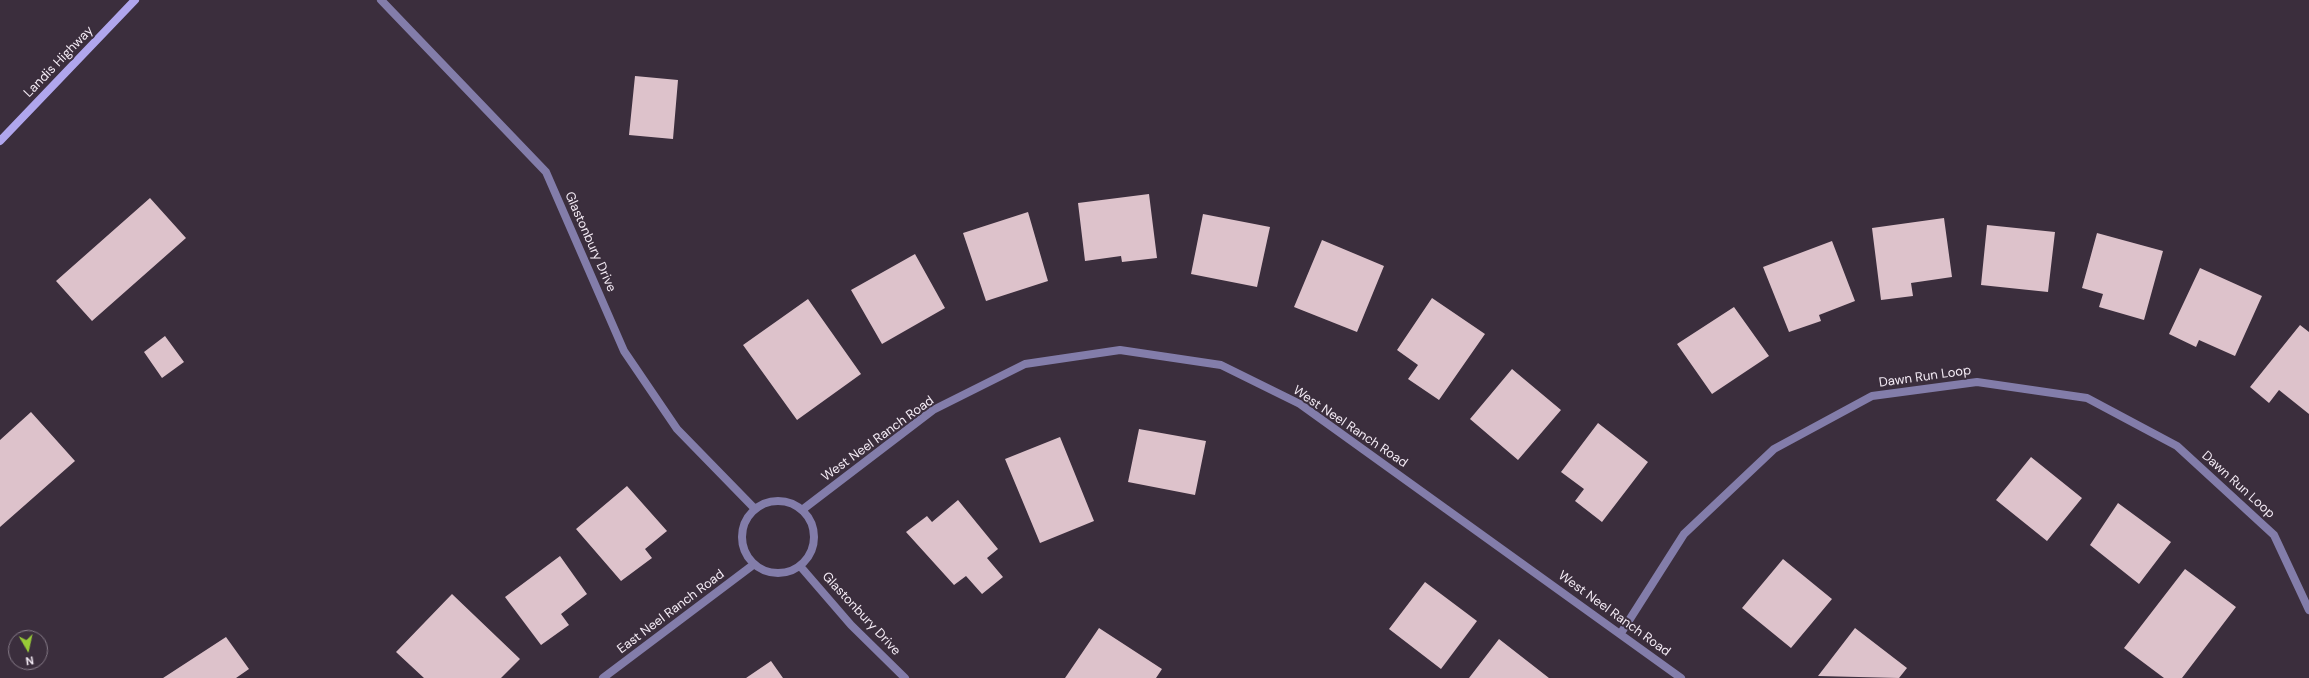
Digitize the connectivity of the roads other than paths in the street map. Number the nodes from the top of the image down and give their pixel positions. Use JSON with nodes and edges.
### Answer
{"nodes":[{"id":1,"x":135,"y":0,"type":"edge"},
{"id":2,"x":381,"y":0,"type":"edge"},
{"id":3,"x":0,"y":141,"type":"edge"},
{"id":4,"x":755,"y":509,"type":"junction"},
{"id":5,"x":802,"y":510,"type":"junction"},
{"id":6,"x":754,"y":565,"type":"junction"},
{"id":7,"x":800,"y":566,"type":"junction"},
{"id":8,"x":2309,"y":610,"type":"edge"},
{"id":9,"x":1621,"y":633,"type":"junction"},
{"id":10,"x":603,"y":678,"type":"edge"},
{"id":11,"x":905,"y":678,"type":"edge"},
{"id":12,"x":1681,"y":678,"type":"edge"}],
"edges":[{"from":1,"to":3,"type":"main road","name":"Landis Highway"},
{"from":2,"to":4,"type":"street","name":"Glastonbury Drive"},
{"from":4,"to":5,"type":"street"},
{"from":4,"to":6,"type":"street"},
{"from":5,"to":7,"type":"street"},
{"from":5,"to":9,"type":"street","name":"West Neel Ranch Road"},
{"from":6,"to":7,"type":"street"},
{"from":6,"to":10,"type":"street","name":"East Neel Ranch Road"},
{"from":7,"to":11,"type":"street","name":"Glastonbury Drive"},
{"from":8,"to":9,"type":"street","name":"Dawn Run Loop"},
{"from":9,"to":12,"type":"street","name":"West Neel Ranch Road"}]}
